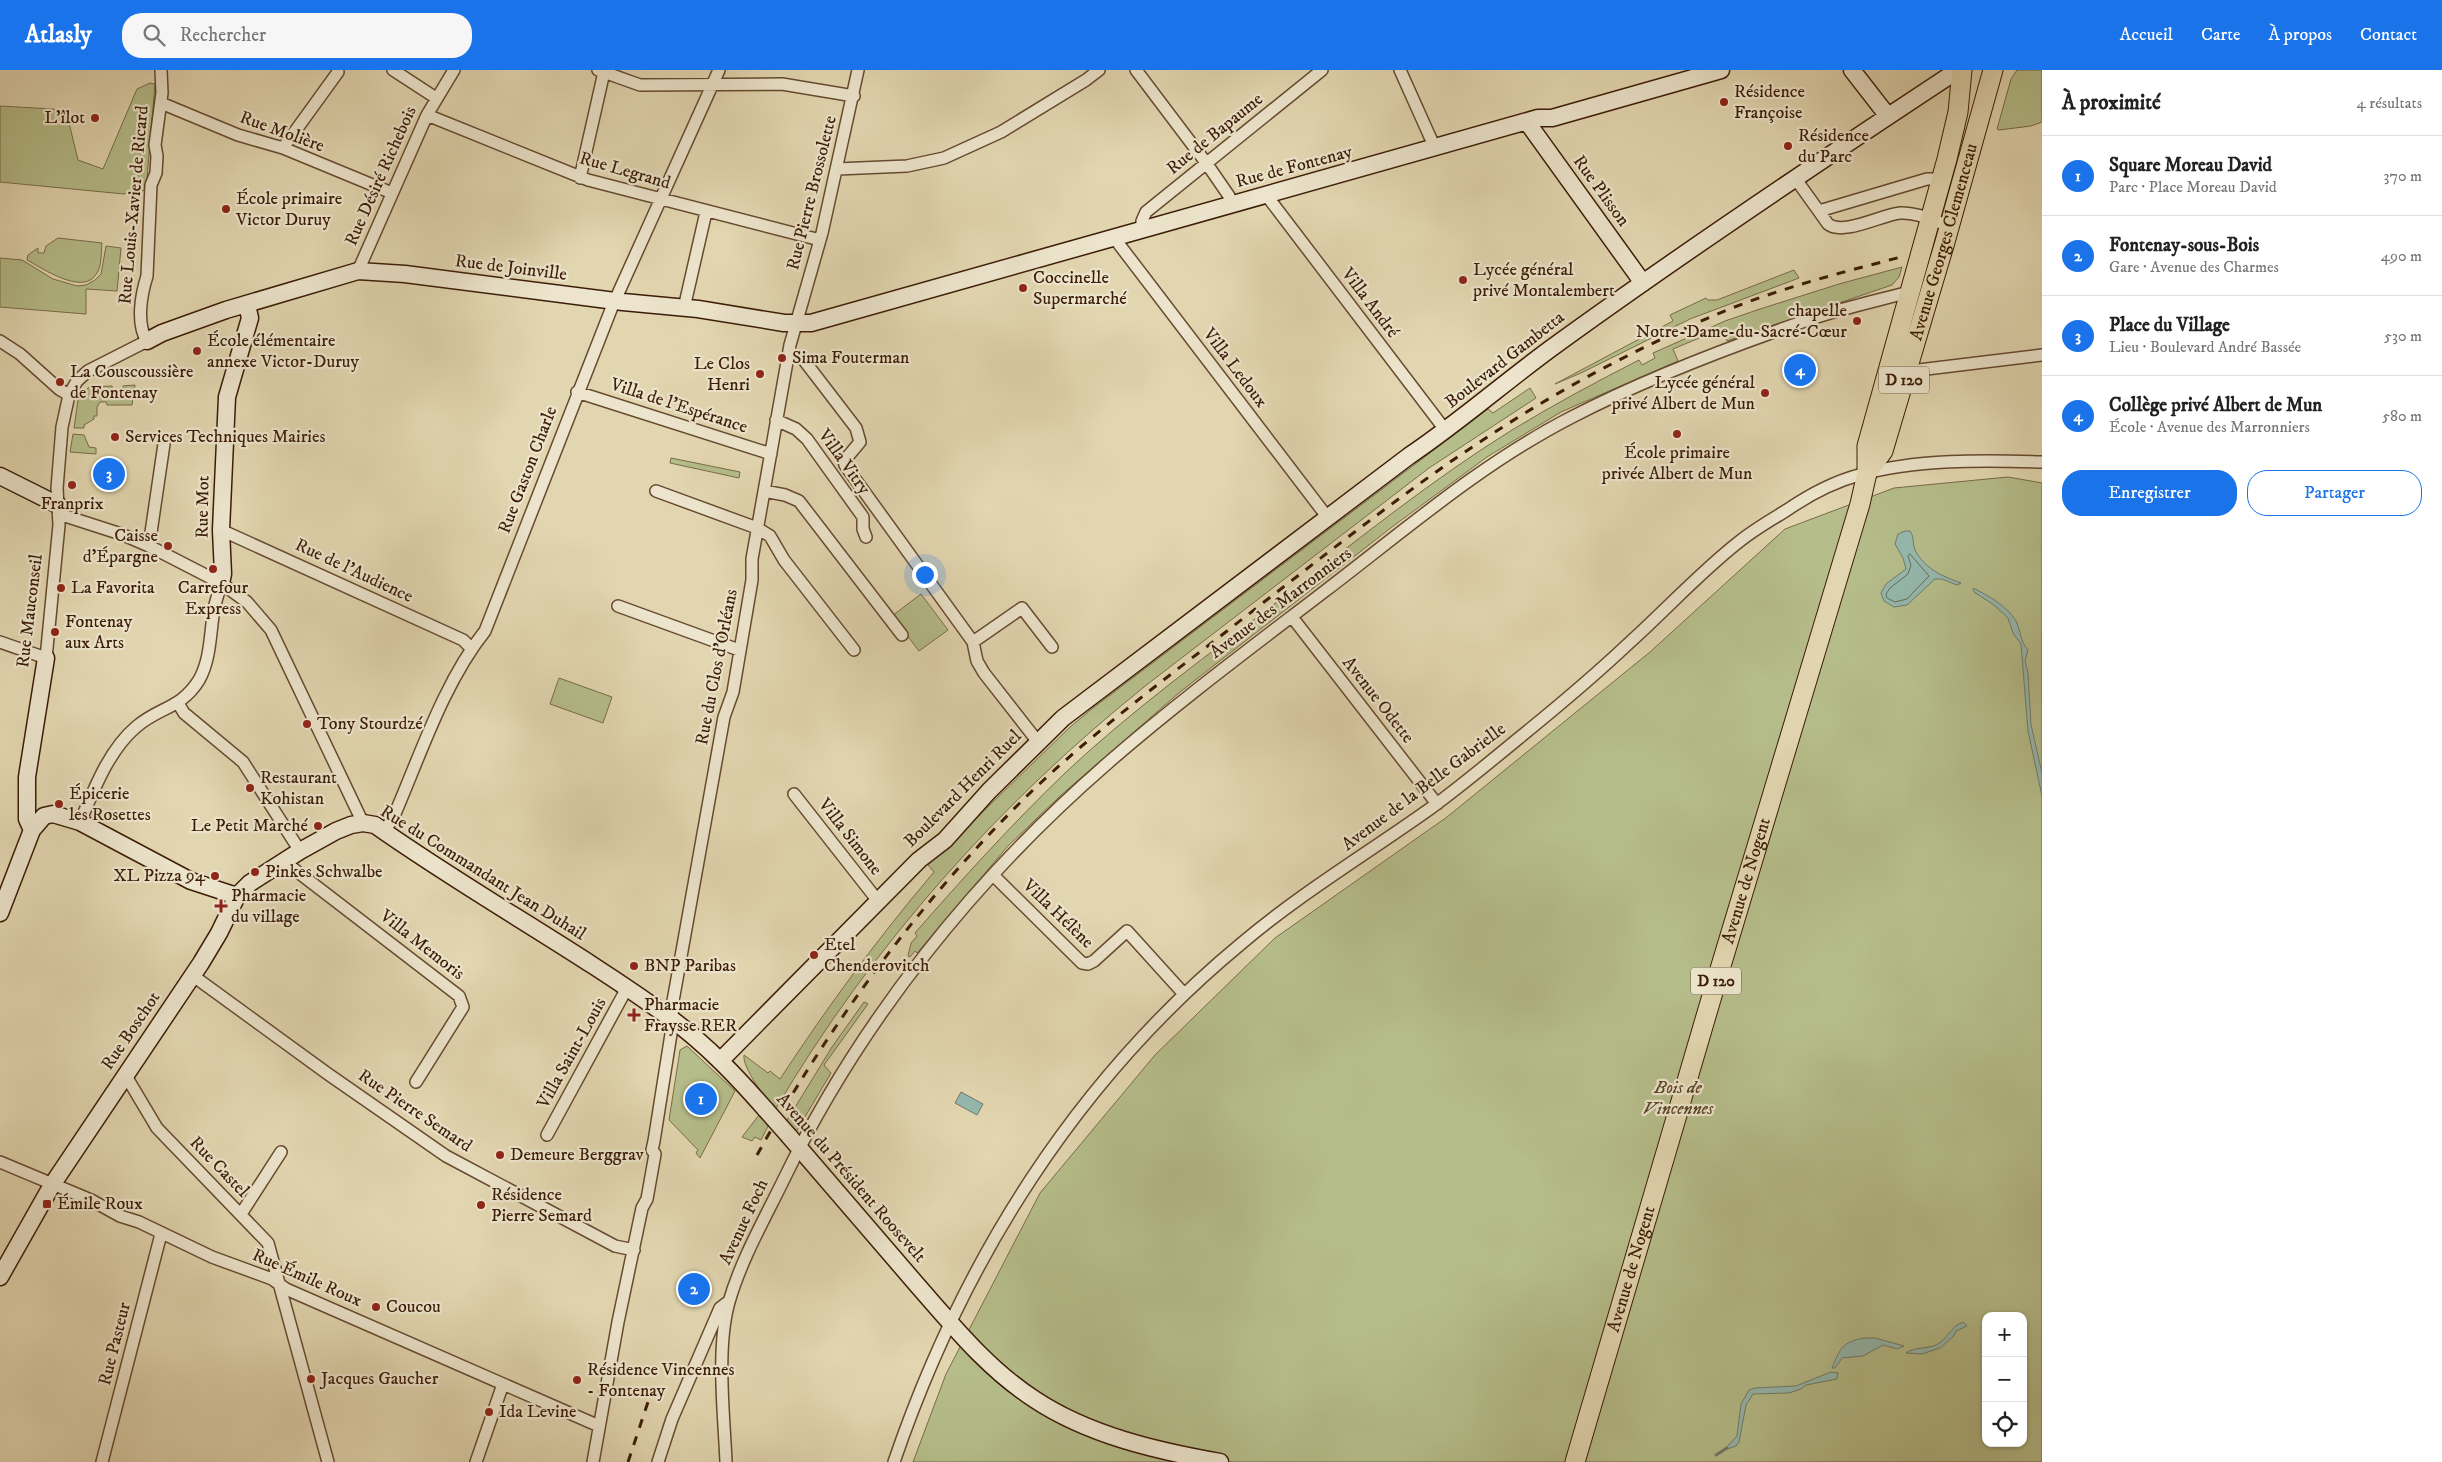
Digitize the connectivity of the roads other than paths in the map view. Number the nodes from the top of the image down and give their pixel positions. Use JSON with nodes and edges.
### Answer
{"nodes":[{"id":1,"x":161,"y":70,"type":"edge"},
{"id":2,"x":393,"y":70,"type":"edge"},
{"id":3,"x":454,"y":70,"type":"edge"},
{"id":4,"x":719,"y":70,"type":"edge"},
{"id":5,"x":858,"y":70,"type":"edge"},
{"id":6,"x":1099,"y":70,"type":"edge"},
{"id":7,"x":1136,"y":70,"type":"edge"},
{"id":8,"x":1322,"y":70,"type":"edge"},
{"id":9,"x":1400,"y":70,"type":"edge"},
{"id":10,"x":1721,"y":70,"type":"edge"},
{"id":11,"x":1852,"y":70,"type":"edge"},
{"id":12,"x":1958,"y":70,"type":"edge"},
{"id":13,"x":1962,"y":70,"type":"edge"},
{"id":14,"x":601,"y":71,"type":"edge"},
{"id":15,"x":338,"y":72,"type":"dead end"},
{"id":16,"x":1995,"y":73,"type":"edge"},
{"id":17,"x":712,"y":84,"type":"junction"},
{"id":18,"x":854,"y":96,"type":"junction"},
{"id":19,"x":436,"y":98,"type":"junction"},
{"id":20,"x":161,"y":103,"type":"junction"},
{"id":21,"x":427,"y":115,"type":"junction"},
{"id":22,"x":1887,"y":115,"type":"junction"},
{"id":23,"x":1527,"y":122,"type":"junction"},
{"id":24,"x":283,"y":148,"type":"junction"},
{"id":25,"x":1435,"y":148,"type":"junction"},
{"id":26,"x":1207,"y":164,"type":"junction"},
{"id":27,"x":837,"y":169,"type":"junction"},
{"id":28,"x":580,"y":178,"type":"junction"},
{"id":29,"x":1795,"y":178,"type":"junction"},
{"id":30,"x":1942,"y":179,"type":"junction"},
{"id":31,"x":392,"y":193,"type":"junction"},
{"id":32,"x":1267,"y":196,"type":"junction"},
{"id":33,"x":660,"y":200,"type":"junction"},
{"id":34,"x":1232,"y":204,"type":"junction"},
{"id":35,"x":1819,"y":211,"type":"junction"},
{"id":36,"x":706,"y":212,"type":"junction"},
{"id":37,"x":1930,"y":220,"type":"junction"},
{"id":38,"x":1950,"y":226,"type":"junction"},
{"id":39,"x":1142,"y":231,"type":"junction"},
{"id":40,"x":1115,"y":239,"type":"junction"},
{"id":41,"x":820,"y":240,"type":"junction"},
{"id":42,"x":358,"y":271,"type":"junction"},
{"id":43,"x":1643,"y":283,"type":"junction"},
{"id":44,"x":1933,"y":284,"type":"junction"},
{"id":45,"x":1911,"y":291,"type":"junction"},
{"id":46,"x":614,"y":301,"type":"junction"},
{"id":47,"x":247,"y":305,"type":"junction"},
{"id":48,"x":878,"y":305,"type":"joint"},
{"id":49,"x":684,"y":308,"type":"junction"},
{"id":50,"x":797,"y":323,"type":"junction"},
{"id":51,"x":0,"y":341,"type":"edge"},
{"id":52,"x":148,"y":342,"type":"junction"},
{"id":53,"x":788,"y":355,"type":"junction"},
{"id":54,"x":2042,"y":355,"type":"edge"},
{"id":55,"x":1906,"y":372,"type":"junction"},
{"id":56,"x":1887,"y":374,"type":"junction"},
{"id":57,"x":577,"y":392,"type":"junction"},
{"id":58,"x":69,"y":395,"type":"junction"},
{"id":59,"x":776,"y":420,"type":"junction"},
{"id":60,"x":1446,"y":431,"type":"junction"},
{"id":61,"x":164,"y":444,"type":"dead end"},
{"id":62,"x":771,"y":454,"type":"junction"},
{"id":63,"x":2042,"y":462,"type":"edge"},
{"id":64,"x":1867,"y":473,"type":"junction"},
{"id":65,"x":0,"y":476,"type":"edge"},
{"id":66,"x":656,"y":490,"type":"dead end"},
{"id":67,"x":764,"y":491,"type":"junction"},
{"id":68,"x":59,"y":509,"type":"junction"},
{"id":69,"x":1328,"y":518,"type":"junction"},
{"id":70,"x":757,"y":528,"type":"junction"},
{"id":71,"x":220,"y":530,"type":"junction"},
{"id":72,"x":866,"y":537,"type":"dead end"},
{"id":73,"x":150,"y":546,"type":"junction"},
{"id":74,"x":1256,"y":572,"type":"joint"},
{"id":75,"x":221,"y":583,"type":"junction"},
{"id":76,"x":618,"y":606,"type":"dead end"},
{"id":77,"x":1292,"y":617,"type":"junction"},
{"id":78,"x":902,"y":635,"type":"dead end"},
{"id":79,"x":0,"y":642,"type":"edge"},
{"id":80,"x":973,"y":642,"type":"junction"},
{"id":81,"x":1052,"y":647,"type":"dead end"},
{"id":82,"x":471,"y":648,"type":"junction"},
{"id":83,"x":739,"y":650,"type":"junction"},
{"id":84,"x":854,"y":650,"type":"dead end"},
{"id":85,"x":46,"y":658,"type":"junction"},
{"id":86,"x":178,"y":703,"type":"junction"},
{"id":87,"x":1038,"y":742,"type":"junction"},
{"id":88,"x":794,"y":794,"type":"dead end"},
{"id":89,"x":1437,"y":804,"type":"junction"},
{"id":90,"x":80,"y":822,"type":"junction"},
{"id":91,"x":364,"y":823,"type":"junction"},
{"id":92,"x":32,"y":830,"type":"junction"},
{"id":93,"x":384,"y":832,"type":"junction"},
{"id":94,"x":300,"y":851,"type":"junction"},
{"id":95,"x":286,"y":860,"type":"junction"},
{"id":96,"x":993,"y":875,"type":"junction"},
{"id":97,"x":237,"y":896,"type":"junction"},
{"id":98,"x":878,"y":901,"type":"junction"},
{"id":99,"x":0,"y":913,"type":"edge"},
{"id":100,"x":192,"y":975,"type":"junction"},
{"id":101,"x":627,"y":988,"type":"junction"},
{"id":102,"x":1184,"y":994,"type":"junction"},
{"id":103,"x":671,"y":1018,"type":"junction"},
{"id":104,"x":720,"y":1061,"type":"junction"},
{"id":105,"x":126,"y":1076,"type":"junction"},
{"id":106,"x":416,"y":1082,"type":"dead end"},
{"id":107,"x":547,"y":1135,"type":"dead end"},
{"id":108,"x":794,"y":1142,"type":"junction"},
{"id":109,"x":281,"y":1152,"type":"dead end"},
{"id":110,"x":0,"y":1162,"type":"edge"},
{"id":111,"x":52,"y":1185,"type":"junction"},
{"id":112,"x":241,"y":1214,"type":"junction"},
{"id":113,"x":161,"y":1234,"type":"junction"},
{"id":114,"x":634,"y":1250,"type":"junction"},
{"id":115,"x":0,"y":1277,"type":"edge"},
{"id":116,"x":281,"y":1285,"type":"junction"},
{"id":117,"x":729,"y":1301,"type":"junction"},
{"id":118,"x":950,"y":1322,"type":"junction"},
{"id":119,"x":707,"y":1339,"type":"junction"},
{"id":120,"x":723,"y":1343,"type":"junction"},
{"id":121,"x":503,"y":1384,"type":"junction"},
{"id":122,"x":599,"y":1426,"type":"junction"},
{"id":123,"x":102,"y":1462,"type":"edge"},
{"id":124,"x":328,"y":1462,"type":"edge"},
{"id":125,"x":476,"y":1462,"type":"edge"},
{"id":126,"x":593,"y":1462,"type":"edge"},
{"id":127,"x":658,"y":1462,"type":"edge"},
{"id":128,"x":726,"y":1462,"type":"edge"},
{"id":129,"x":894,"y":1462,"type":"edge"},
{"id":130,"x":1220,"y":1462,"type":"edge"},
{"id":131,"x":1575,"y":1462,"type":"edge"}],
"edges":[{"from":1,"to":20,"type":"street","name":"Rue Louis-Xavier de Ricard"},
{"from":2,"to":19,"type":"street"},
{"from":3,"to":19,"type":"street","name":"Rue Désiré Richebois"},
{"from":4,"to":17,"type":"street","name":"Rue Gaston Charle"},
{"from":5,"to":18,"type":"street","name":"Rue Pierre Brossolette"},
{"from":6,"to":27,"type":"street"},
{"from":7,"to":26,"type":"street"},
{"from":8,"to":26,"type":"street","name":"Rue de Bapaume"},
{"from":9,"to":25,"type":"street"},
{"from":10,"to":23,"type":"street","name":"Rue de Fontenay"},
{"from":11,"to":22,"type":"street"},
{"from":12,"to":22,"type":"street","name":"Boulevard Gambetta"},
{"from":13,"to":30,"type":"main road","name":"Avenue Georges Clemenceau","number":"D 120"},
{"from":14,"to":17,"type":"street"},
{"from":14,"to":28,"type":"street"},
{"from":15,"to":24,"type":"street"},
{"from":16,"to":38,"type":"main road","name":"Avenue Georges Clemenceau","number":"D 120"},
{"from":17,"to":18,"type":"street"},
{"from":17,"to":33,"type":"street","name":"Rue Gaston Charle"},
{"from":18,"to":27,"type":"street","name":"Rue Pierre Brossolette"},
{"from":19,"to":21,"type":"street","name":"Rue Désiré Richebois"},
{"from":20,"to":24,"type":"street","name":"Rue Molière"},
{"from":20,"to":52,"type":"street","name":"Rue Louis-Xavier de Ricard"},
{"from":21,"to":28,"type":"street","name":"Rue Legrand"},
{"from":21,"to":31,"type":"street","name":"Rue Désiré Richebois"},
{"from":22,"to":29,"type":"street","name":"Boulevard Gambetta"},
{"from":23,"to":25,"type":"street","name":"Rue de Fontenay"},
{"from":23,"to":43,"type":"street","name":"Rue Plisson"},
{"from":24,"to":31,"type":"street","name":"Rue Molière"},
{"from":25,"to":32,"type":"street","name":"Rue de Fontenay"},
{"from":26,"to":34,"type":"street"},
{"from":26,"to":39,"type":"street","name":"Rue de Bapaume"},
{"from":27,"to":41,"type":"street","name":"Rue Pierre Brossolette"},
{"from":28,"to":33,"type":"street","name":"Rue Legrand"},
{"from":29,"to":35,"type":"street"},
{"from":29,"to":43,"type":"street","name":"Boulevard Gambetta"},
{"from":30,"to":35,"type":"street"},
{"from":30,"to":37,"type":"main road","name":"Avenue Georges Clemenceau","number":"D 120"},
{"from":31,"to":42,"type":"street","name":"Rue Désiré Richebois"},
{"from":32,"to":34,"type":"street","name":"Rue de Fontenay"},
{"from":32,"to":60,"type":"street","name":"Villa André"},
{"from":33,"to":36,"type":"street","name":"Rue Legrand"},
{"from":33,"to":46,"type":"street","name":"Rue Gaston Charle"},
{"from":34,"to":39,"type":"street","name":"Rue de Fontenay"},
{"from":35,"to":37,"type":"street"},
{"from":36,"to":41,"type":"street","name":"Rue Legrand"},
{"from":36,"to":49,"type":"street"},
{"from":37,"to":38,"type":"street"},
{"from":37,"to":45,"type":"main road","name":"Avenue Georges Clemenceau","number":"D 120"},
{"from":38,"to":44,"type":"main road","name":"Avenue Georges Clemenceau","number":"D 120"},
{"from":39,"to":40,"type":"street","name":"Rue de Fontenay"},
{"from":40,"to":48,"type":"street","name":"Rue de Fontenay"},
{"from":40,"to":69,"type":"street","name":"Villa Ledoux"},
{"from":41,"to":50,"type":"street","name":"Rue Pierre Brossolette"},
{"from":42,"to":46,"type":"street","name":"Rue de Joinville"},
{"from":42,"to":47,"type":"street","name":"Rue de Joinville"},
{"from":43,"to":60,"type":"street","name":"Boulevard Gambetta"},
{"from":44,"to":45,"type":"street","name":"Avenue des Marronniers"},
{"from":44,"to":55,"type":"main road","name":"Avenue Georges Clemenceau","number":"D 120"},
{"from":45,"to":56,"type":"main road","name":"Avenue Georges Clemenceau","number":"D 120"},
{"from":45,"to":77,"type":"street","name":"Avenue des Marronniers"},
{"from":46,"to":49,"type":"street","name":"Rue de Joinville"},
{"from":46,"to":57,"type":"street","name":"Rue Gaston Charle"},
{"from":47,"to":52,"type":"street","name":"Rue de Joinville"},
{"from":47,"to":71,"type":"street","name":"Rue Mot"},
{"from":48,"to":50,"type":"street","name":"Rue de Joinville"},
{"from":49,"to":50,"type":"street","name":"Rue de Joinville"},
{"from":50,"to":53,"type":"street","name":"Rue du Clos d'Orléans"},
{"from":51,"to":58,"type":"street"},
{"from":52,"to":58,"type":"street"},
{"from":53,"to":59,"type":"street","name":"Rue du Clos d'Orléans"},
{"from":53,"to":80,"type":"street"},
{"from":54,"to":55,"type":"street"},
{"from":55,"to":56,"type":"street"},
{"from":55,"to":64,"type":"main road","name":"Avenue Georges Clemenceau","number":"D 120"},
{"from":56,"to":64,"type":"main road","name":"Avenue Georges Clemenceau","number":"D 120"},
{"from":57,"to":62,"type":"street","name":"Villa de l'Espérance"},
{"from":57,"to":82,"type":"street","name":"Rue Gaston Charle"},
{"from":58,"to":68,"type":"street","name":"Rue Mauconseil"},
{"from":59,"to":62,"type":"street","name":"Rue du Clos d'Orléans"},
{"from":59,"to":72,"type":"street","name":"Villa Vitry"},
{"from":60,"to":69,"type":"street","name":"Boulevard Gambetta"},
{"from":61,"to":73,"type":"street"},
{"from":62,"to":67,"type":"street","name":"Rue du Clos d'Orléans"},
{"from":63,"to":64,"type":"street","name":"Avenue de la Belle Gabrielle"},
{"from":64,"to":89,"type":"street","name":"Avenue de la Belle Gabrielle"},
{"from":64,"to":131,"type":"main road","name":"Avenue de Nogent","number":"D 120"},
{"from":65,"to":68,"type":"street"},
{"from":66,"to":70,"type":"street"},
{"from":67,"to":70,"type":"street","name":"Rue du Clos d'Orléans"},
{"from":67,"to":78,"type":"street"},
{"from":68,"to":73,"type":"street"},
{"from":68,"to":85,"type":"street","name":"Rue Mauconseil"},
{"from":69,"to":74,"type":"street","name":"Boulevard Gambetta"},
{"from":70,"to":83,"type":"street","name":"Rue du Clos d'Orléans"},
{"from":70,"to":84,"type":"street"},
{"from":71,"to":75,"type":"street","name":"Rue Mot"},
{"from":71,"to":82,"type":"street","name":"Rue de l'Audience"},
{"from":73,"to":75,"type":"street"},
{"from":74,"to":87,"type":"street","name":"Boulevard Henri Ruel"},
{"from":75,"to":86,"type":"street","name":"Rue Mot"},
{"from":75,"to":91,"type":"street"},
{"from":76,"to":83,"type":"street"},
{"from":77,"to":89,"type":"street","name":"Avenue Odette"},
{"from":77,"to":96,"type":"street","name":"Avenue des Marronniers"},
{"from":79,"to":85,"type":"street"},
{"from":80,"to":81,"type":"street"},
{"from":80,"to":87,"type":"street"},
{"from":82,"to":93,"type":"street","name":"Rue Gaston Charle"},
{"from":83,"to":103,"type":"street","name":"Rue du Clos d'Orléans"},
{"from":85,"to":92,"type":"street","name":"Rue Mauconseil"},
{"from":86,"to":90,"type":"street"},
{"from":86,"to":94,"type":"street"},
{"from":87,"to":98,"type":"street","name":"Boulevard Henri Ruel"},
{"from":88,"to":98,"type":"street","name":"Villa Simone"},
{"from":89,"to":102,"type":"street","name":"Avenue de la Belle Gabrielle"},
{"from":90,"to":92,"type":"street"},
{"from":90,"to":97,"type":"street"},
{"from":91,"to":93,"type":"street","name":"Rue du Commandant Jean Duhail"},
{"from":91,"to":94,"type":"street","name":"Rue du Commandant Jean Duhail"},
{"from":92,"to":99,"type":"street"},
{"from":93,"to":101,"type":"street","name":"Rue du Commandant Jean Duhail"},
{"from":94,"to":95,"type":"street","name":"Rue du Commandant Jean Duhail"},
{"from":95,"to":97,"type":"street","name":"Rue du Commandant Jean Duhail"},
{"from":95,"to":106,"type":"street","name":"Villa Memoris"},
{"from":96,"to":102,"type":"street","name":"Villa Hélène"},
{"from":96,"to":108,"type":"street","name":"Avenue des Marronniers"},
{"from":97,"to":100,"type":"street","name":"Rue Boschot"},
{"from":98,"to":104,"type":"street","name":"Boulevard Henri Ruel"},
{"from":100,"to":105,"type":"street","name":"Rue Boschot"},
{"from":100,"to":114,"type":"street","name":"Rue Pierre Semard"},
{"from":101,"to":103,"type":"street","name":"Rue du Commandant Jean Duhail"},
{"from":101,"to":107,"type":"street","name":"Villa Saint-Louis"},
{"from":102,"to":118,"type":"street","name":"Avenue de la Belle Gabrielle"},
{"from":103,"to":104,"type":"street","name":"Avenue du Président Roosevelt"},
{"from":103,"to":114,"type":"street","name":"Rue du Clos d'Orléans"},
{"from":104,"to":108,"type":"street","name":"Avenue du Président Roosevelt","bridge":true},
{"from":105,"to":111,"type":"street","name":"Rue Boschot"},
{"from":105,"to":112,"type":"street","name":"Rue Castel"},
{"from":108,"to":117,"type":"street","name":"Avenue Foch"},
{"from":108,"to":118,"type":"street","name":"Avenue du Président Roosevelt"},
{"from":109,"to":112,"type":"street"},
{"from":110,"to":111,"type":"street","name":"Rue Émile Roux"},
{"from":111,"to":113,"type":"street","name":"Rue Émile Roux"},
{"from":111,"to":115,"type":"street","name":"Rue Boschot"},
{"from":112,"to":116,"type":"street","name":"Rue Castel"},
{"from":113,"to":116,"type":"street","name":"Rue Émile Roux"},
{"from":113,"to":123,"type":"street","name":"Rue Pasteur"},
{"from":114,"to":122,"type":"street","name":"Rue du Clos d'Orléans"},
{"from":116,"to":121,"type":"street","name":"Rue Émile Roux"},
{"from":116,"to":124,"type":"street","name":"Rue Castel"},
{"from":117,"to":119,"type":"street"},
{"from":117,"to":120,"type":"street","name":"Avenue Foch"},
{"from":118,"to":129,"type":"street","name":"Avenue de la Belle Gabrielle"},
{"from":118,"to":130,"type":"street","name":"Avenue du Président Roosevelt"},
{"from":119,"to":120,"type":"street"},
{"from":119,"to":127,"type":"street"},
{"from":120,"to":128,"type":"street","name":"Avenue Foch"},
{"from":121,"to":122,"type":"street","name":"Rue Émile Roux"},
{"from":121,"to":125,"type":"street"},
{"from":122,"to":126,"type":"street","name":"Rue du Clos d'Orléans"}]}
